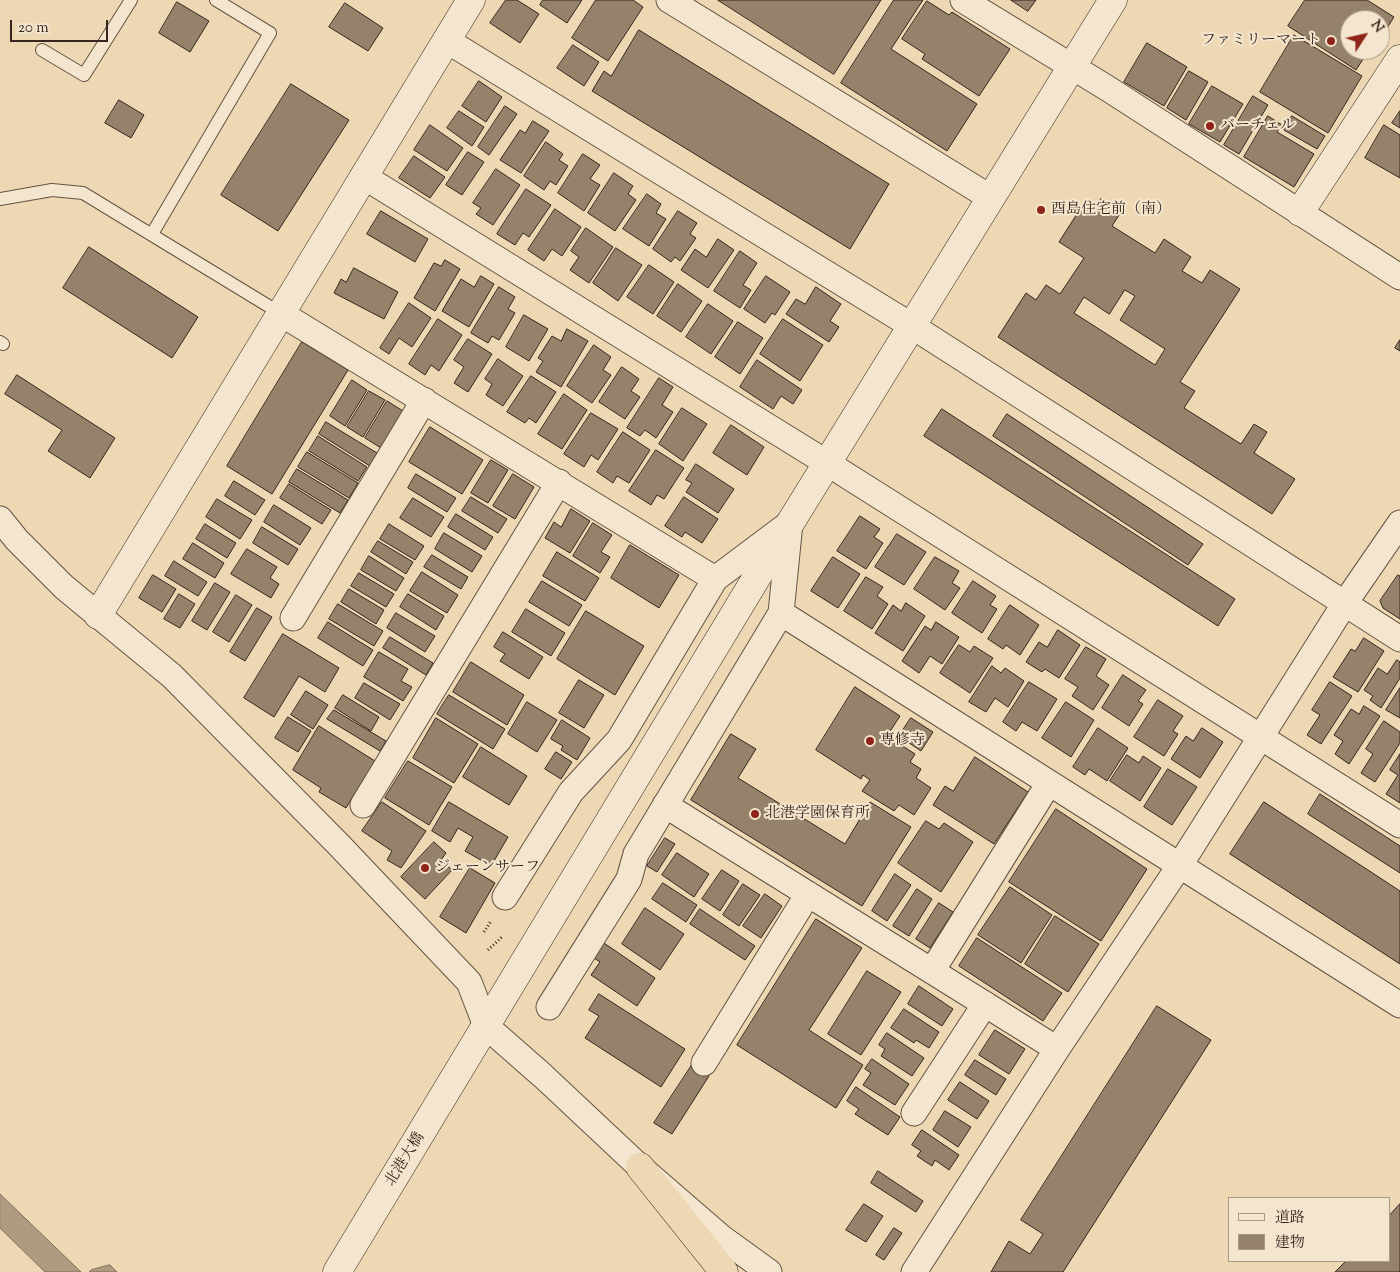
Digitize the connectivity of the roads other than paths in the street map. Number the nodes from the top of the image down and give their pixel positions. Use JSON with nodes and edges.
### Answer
{"nodes":[{"id":1,"x":130,"y":0,"type":"edge"},
{"id":2,"x":216,"y":0,"type":"edge"},
{"id":3,"x":471,"y":0,"type":"edge"},
{"id":4,"x":669,"y":0,"type":"edge"},
{"id":5,"x":1113,"y":0,"type":"edge"},
{"id":6,"x":965,"y":1,"type":"edge"},
{"id":7,"x":446,"y":40,"type":"junction"},
{"id":8,"x":42,"y":50,"type":"dead end"},
{"id":9,"x":1400,"y":59,"type":"edge"},
{"id":10,"x":1072,"y":66,"type":"junction"},
{"id":11,"x":363,"y":176,"type":"junction"},
{"id":12,"x":991,"y":198,"type":"junction"},
{"id":13,"x":0,"y":199,"type":"edge"},
{"id":14,"x":1300,"y":212,"type":"junction"},
{"id":15,"x":152,"y":234,"type":"junction"},
{"id":16,"x":1400,"y":278,"type":"edge"},
{"id":17,"x":280,"y":313,"type":"junction"},
{"id":18,"x":912,"y":326,"type":"junction"},
{"id":19,"x":424,"y":400,"type":"junction"},
{"id":20,"x":827,"y":463,"type":"junction"},
{"id":21,"x":559,"y":482,"type":"junction"},
{"id":22,"x":0,"y":519,"type":"edge"},
{"id":23,"x":790,"y":523,"type":"junction"},
{"id":24,"x":1400,"y":523,"type":"edge"},
{"id":25,"x":716,"y":578,"type":"junction"},
{"id":26,"x":1345,"y":603,"type":"junction"},
{"id":27,"x":781,"y":613,"type":"junction"},
{"id":28,"x":98,"y":614,"type":"junction"},
{"id":29,"x":293,"y":618,"type":"dead end"},
{"id":30,"x":1400,"y":639,"type":"edge"},
{"id":31,"x":1260,"y":736,"type":"junction"},
{"id":32,"x":1049,"y":783,"type":"junction"},
{"id":33,"x":363,"y":805,"type":"dead end"},
{"id":34,"x":665,"y":805,"type":"junction"},
{"id":35,"x":1400,"y":825,"type":"edge"},
{"id":36,"x":1180,"y":865,"type":"junction"},
{"id":37,"x":808,"y":894,"type":"junction"},
{"id":38,"x":505,"y":897,"type":"dead end"},
{"id":39,"x":932,"y":971,"type":"junction"},
{"id":40,"x":985,"y":1004,"type":"junction"},
{"id":41,"x":1400,"y":1005,"type":"edge"},
{"id":42,"x":549,"y":1007,"type":"dead end"},
{"id":43,"x":481,"y":1037,"type":"junction"},
{"id":44,"x":1057,"y":1049,"type":"junction"},
{"id":45,"x":704,"y":1063,"type":"dead end"},
{"id":46,"x":914,"y":1113,"type":"dead end"},
{"id":47,"x":640,"y":1167,"type":"junction"},
{"id":48,"x":337,"y":1272,"type":"edge"},
{"id":49,"x":724,"y":1272,"type":"edge"},
{"id":50,"x":769,"y":1272,"type":"edge"},
{"id":51,"x":914,"y":1272,"type":"edge"}],
"edges":[{"from":1,"to":8,"type":"lane"},
{"from":2,"to":15,"type":"lane"},
{"from":3,"to":7,"type":"street"},
{"from":4,"to":12,"type":"street"},
{"from":5,"to":10,"type":"street","name":"北港大橋"},
{"from":6,"to":10,"type":"street"},
{"from":7,"to":11,"type":"street"},
{"from":7,"to":18,"type":"street"},
{"from":9,"to":14,"type":"street"},
{"from":10,"to":12,"type":"street","name":"北港大橋"},
{"from":10,"to":14,"type":"street"},
{"from":11,"to":17,"type":"street"},
{"from":11,"to":20,"type":"street"},
{"from":12,"to":18,"type":"street","name":"北港大橋"},
{"from":13,"to":15,"type":"lane"},
{"from":14,"to":16,"type":"street"},
{"from":15,"to":17,"type":"lane"},
{"from":17,"to":19,"type":"street"},
{"from":17,"to":28,"type":"street"},
{"from":18,"to":20,"type":"street","name":"北港大橋"},
{"from":18,"to":26,"type":"street"},
{"from":19,"to":21,"type":"street"},
{"from":19,"to":29,"type":"street"},
{"from":20,"to":23,"type":"street","name":"北港大橋"},
{"from":20,"to":31,"type":"street"},
{"from":21,"to":25,"type":"street"},
{"from":21,"to":33,"type":"street"},
{"from":22,"to":28,"type":"street"},
{"from":23,"to":25,"type":"street"},
{"from":23,"to":27,"type":"street"},
{"from":23,"to":43,"type":"street","name":"北港大橋"},
{"from":24,"to":26,"type":"street"},
{"from":25,"to":38,"type":"street"},
{"from":26,"to":30,"type":"street"},
{"from":26,"to":31,"type":"street"},
{"from":27,"to":32,"type":"street"},
{"from":27,"to":34,"type":"street"},
{"from":28,"to":43,"type":"street"},
{"from":31,"to":35,"type":"street"},
{"from":31,"to":36,"type":"street"},
{"from":32,"to":36,"type":"street"},
{"from":32,"to":39,"type":"street"},
{"from":34,"to":37,"type":"street"},
{"from":34,"to":42,"type":"street"},
{"from":36,"to":41,"type":"street"},
{"from":36,"to":44,"type":"street"},
{"from":37,"to":39,"type":"street"},
{"from":37,"to":45,"type":"street"},
{"from":39,"to":40,"type":"street"},
{"from":40,"to":44,"type":"street"},
{"from":40,"to":46,"type":"street"},
{"from":43,"to":47,"type":"street"},
{"from":43,"to":48,"type":"street","name":"北港大橋"},
{"from":44,"to":51,"type":"street"},
{"from":47,"to":49,"type":"highway"},
{"from":47,"to":50,"type":"street"}]}
